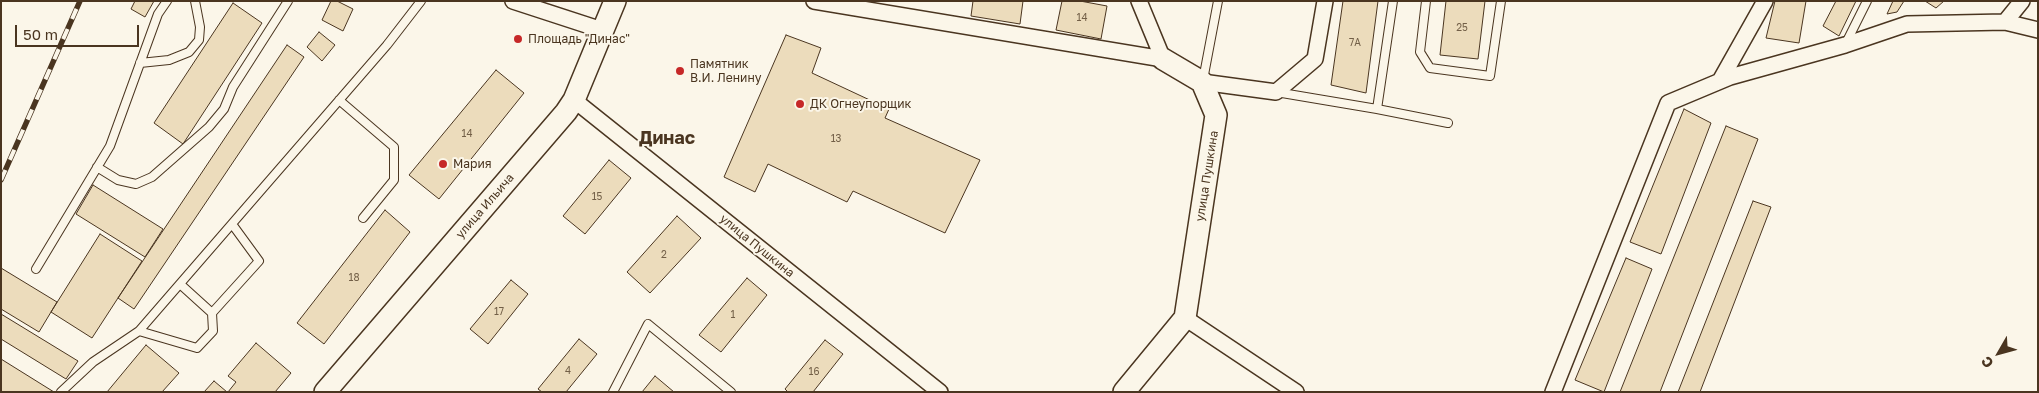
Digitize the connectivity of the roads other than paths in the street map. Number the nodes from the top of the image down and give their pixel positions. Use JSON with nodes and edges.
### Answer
{"nodes":[{"id":1,"x":167,"y":1,"type":"edge"},
{"id":2,"x":195,"y":1,"type":"edge"},
{"id":3,"x":288,"y":1,"type":"edge"},
{"id":4,"x":421,"y":1,"type":"edge"},
{"id":5,"x":513,"y":1,"type":"edge"},
{"id":6,"x":616,"y":1,"type":"edge"},
{"id":7,"x":814,"y":1,"type":"edge"},
{"id":8,"x":1139,"y":1,"type":"edge"},
{"id":9,"x":1218,"y":1,"type":"edge"},
{"id":10,"x":1325,"y":1,"type":"edge"},
{"id":11,"x":1393,"y":1,"type":"edge"},
{"id":12,"x":1426,"y":1,"type":"edge"},
{"id":13,"x":1501,"y":1,"type":"edge"},
{"id":14,"x":1764,"y":1,"type":"edge"},
{"id":15,"x":1867,"y":1,"type":"edge"},
{"id":16,"x":2022,"y":1,"type":"edge"},
{"id":17,"x":2005,"y":22,"type":"junction"},
{"id":18,"x":2038,"y":30,"type":"edge"},
{"id":19,"x":605,"y":31,"type":"junction"},
{"id":20,"x":1845,"y":45,"type":"junction"},
{"id":21,"x":1163,"y":59,"type":"junction"},
{"id":22,"x":140,"y":63,"type":"junction"},
{"id":23,"x":1720,"y":81,"type":"junction"},
{"id":24,"x":1202,"y":82,"type":"junction"},
{"id":25,"x":1276,"y":92,"type":"junction"},
{"id":26,"x":339,"y":100,"type":"junction"},
{"id":27,"x":574,"y":100,"type":"junction"},
{"id":28,"x":1377,"y":109,"type":"junction"},
{"id":29,"x":1448,"y":124,"type":"dead end"},
{"id":30,"x":98,"y":167,"type":"junction"},
{"id":31,"x":363,"y":218,"type":"dead end"},
{"id":32,"x":232,"y":224,"type":"junction"},
{"id":33,"x":36,"y":269,"type":"dead end"},
{"id":34,"x":180,"y":284,"type":"junction"},
{"id":35,"x":212,"y":313,"type":"junction"},
{"id":36,"x":1185,"y":318,"type":"junction"},
{"id":37,"x":140,"y":331,"type":"junction"},
{"id":38,"x":61,"y":392,"type":"edge"},
{"id":39,"x":325,"y":392,"type":"edge"},
{"id":40,"x":612,"y":392,"type":"edge"},
{"id":41,"x":731,"y":392,"type":"edge"},
{"id":42,"x":940,"y":392,"type":"edge"},
{"id":43,"x":1124,"y":392,"type":"edge"},
{"id":44,"x":1296,"y":392,"type":"edge"},
{"id":45,"x":1553,"y":392,"type":"edge"}],
"edges":[{"from":1,"to":22,"type":"lane"},
{"from":2,"to":22,"type":"lane"},
{"from":3,"to":30,"type":"lane"},
{"from":4,"to":26,"type":"lane"},
{"from":5,"to":19,"type":"street"},
{"from":6,"to":19,"type":"street","name":"улица Ильича"},
{"from":7,"to":21,"type":"street"},
{"from":8,"to":21,"type":"street"},
{"from":9,"to":24,"type":"lane"},
{"from":10,"to":25,"type":"street"},
{"from":11,"to":28,"type":"lane"},
{"from":12,"to":13,"type":"lane"},
{"from":14,"to":23,"type":"street"},
{"from":15,"to":20,"type":"lane"},
{"from":16,"to":17,"type":"street"},
{"from":17,"to":18,"type":"street"},
{"from":17,"to":20,"type":"street"},
{"from":19,"to":27,"type":"street","name":"улица Ильича"},
{"from":20,"to":23,"type":"street"},
{"from":21,"to":24,"type":"street"},
{"from":22,"to":30,"type":"lane"},
{"from":23,"to":45,"type":"street"},
{"from":24,"to":25,"type":"street"},
{"from":24,"to":36,"type":"street","name":"улица Пушкина"},
{"from":25,"to":28,"type":"lane"},
{"from":26,"to":31,"type":"lane"},
{"from":26,"to":32,"type":"lane"},
{"from":27,"to":39,"type":"street","name":"улица Ильича"},
{"from":27,"to":42,"type":"street","name":"улица Пушкина"},
{"from":28,"to":29,"type":"lane"},
{"from":30,"to":33,"type":"lane"},
{"from":32,"to":34,"type":"lane"},
{"from":32,"to":35,"type":"lane"},
{"from":34,"to":35,"type":"lane"},
{"from":34,"to":37,"type":"lane"},
{"from":35,"to":37,"type":"lane"},
{"from":36,"to":43,"type":"street"},
{"from":36,"to":44,"type":"street"},
{"from":37,"to":38,"type":"lane"},
{"from":40,"to":41,"type":"lane"}]}
